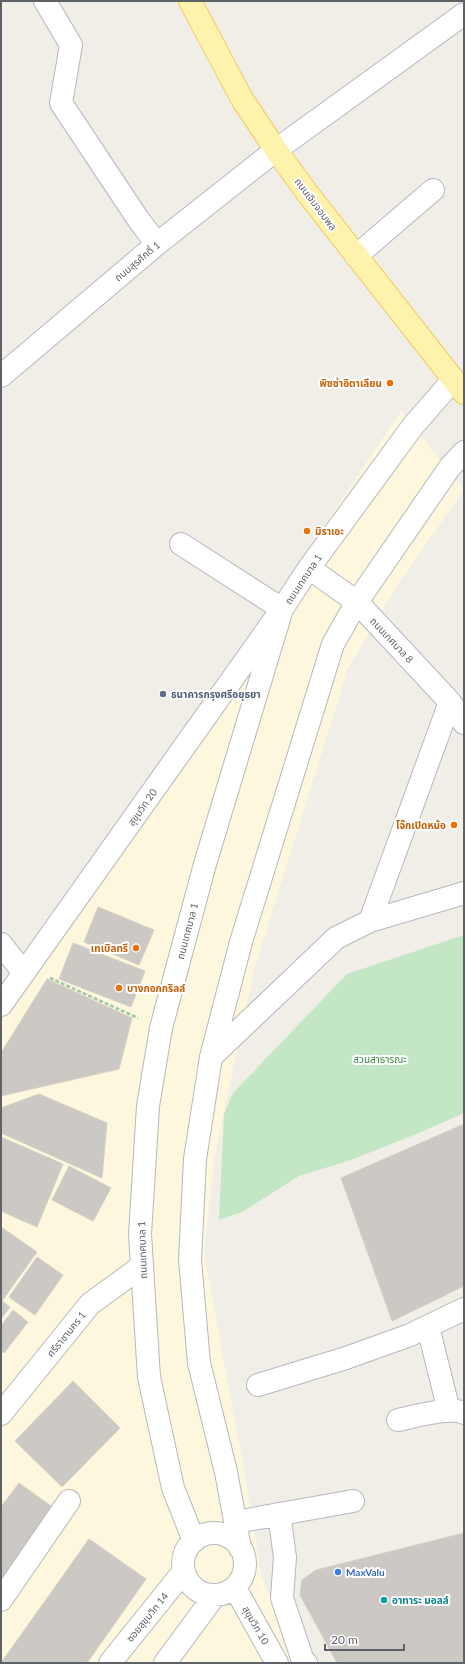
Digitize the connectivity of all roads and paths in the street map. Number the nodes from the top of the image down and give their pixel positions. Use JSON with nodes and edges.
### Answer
{"nodes":[{"id":1,"x":46,"y":1,"type":"edge"},
{"id":2,"x":190,"y":1,"type":"edge"},
{"id":3,"x":464,"y":14,"type":"edge"},
{"id":4,"x":276,"y":150,"type":"junction"},
{"id":5,"x":433,"y":190,"type":"dead end"},
{"id":6,"x":157,"y":244,"type":"junction"},
{"id":7,"x":356,"y":256,"type":"junction"},
{"id":8,"x":1,"y":376,"type":"edge"},
{"id":9,"x":459,"y":386,"type":"edge"},
{"id":10,"x":464,"y":452,"type":"edge"},
{"id":11,"x":181,"y":544,"type":"dead end"},
{"id":12,"x":309,"y":568,"type":"junction"},
{"id":13,"x":357,"y":602,"type":"junction"},
{"id":14,"x":282,"y":609,"type":"junction"},
{"id":15,"x":450,"y":702,"type":"junction"},
{"id":16,"x":464,"y":723,"type":"edge"},
{"id":17,"x":464,"y":893,"type":"edge"},
{"id":18,"x":370,"y":921,"type":"junction"},
{"id":19,"x":1,"y":944,"type":"edge"},
{"id":20,"x":26,"y":970,"type":"junction"},
{"id":21,"x":1,"y":1005,"type":"edge"},
{"id":22,"x":161,"y":1028,"type":"junction"},
{"id":23,"x":211,"y":1057,"type":"junction"},
{"id":24,"x":142,"y":1266,"type":"junction"},
{"id":25,"x":464,"y":1309,"type":"edge"},
{"id":26,"x":428,"y":1327,"type":"junction"},
{"id":27,"x":258,"y":1385,"type":"dead end"},
{"id":28,"x":456,"y":1412,"type":"edge"},
{"id":29,"x":1,"y":1414,"type":"edge"},
{"id":30,"x":398,"y":1420,"type":"dead end"},
{"id":31,"x":69,"y":1501,"type":"dead end"},
{"id":32,"x":353,"y":1501,"type":"dead end"},
{"id":33,"x":279,"y":1514,"type":"junction"},
{"id":34,"x":236,"y":1522,"type":"junction"},
{"id":35,"x":194,"y":1541,"type":"junction"},
{"id":36,"x":240,"y":1548,"type":"junction"},
{"id":37,"x":184,"y":1571,"type":"junction"},
{"id":38,"x":225,"y":1592,"type":"junction"},
{"id":39,"x":1,"y":1600,"type":"edge"},
{"id":40,"x":110,"y":1663,"type":"edge"},
{"id":41,"x":165,"y":1663,"type":"edge"},
{"id":42,"x":277,"y":1663,"type":"edge"},
{"id":43,"x":306,"y":1663,"type":"edge"}],
"edges":[{"from":1,"to":6,"type":"street"},
{"from":2,"to":4,"type":"main road","name":"ถนนเจิมจอมพล"},
{"from":3,"to":4,"type":"street","name":"ถนนสุรศักดิ์ 1"},
{"from":4,"to":6,"type":"street","name":"ถนนสุรศักดิ์ 1"},
{"from":4,"to":7,"type":"main road","name":"ถนนเจิมจอมพล"},
{"from":5,"to":7,"type":"street"},
{"from":6,"to":8,"type":"street","name":"ถนนสุรศักดิ์ 1"},
{"from":7,"to":9,"type":"main road","name":"ถนนเจิมจอมพล"},
{"from":9,"to":12,"type":"street","name":"ถนนเทศบาล 1"},
{"from":10,"to":13,"type":"street"},
{"from":11,"to":14,"type":"street"},
{"from":12,"to":13,"type":"street","name":"ถนนเทศบาล 8"},
{"from":12,"to":14,"type":"street","name":"ถนนเทศบาล 1"},
{"from":13,"to":15,"type":"street","name":"ถนนเทศบาล 8"},
{"from":13,"to":23,"type":"street"},
{"from":14,"to":20,"type":"street","name":"สุขุมวิท 20"},
{"from":14,"to":22,"type":"street","name":"ถนนเทศบาล 1"},
{"from":15,"to":16,"type":"street","name":"ถนนเทศบาล 8"},
{"from":15,"to":18,"type":"street"},
{"from":17,"to":18,"type":"street"},
{"from":18,"to":23,"type":"street"},
{"from":19,"to":20,"type":"street"},
{"from":20,"to":21,"type":"street","name":"สุขุมวิท 20"},
{"from":20,"to":22,"type":"path"},
{"from":22,"to":24,"type":"street","name":"ถนนเทศบาล 1"},
{"from":23,"to":34,"type":"street"},
{"from":24,"to":29,"type":"street","name":"ศรีราชานคร 1"},
{"from":24,"to":35,"type":"street","name":"ถนนเทศบาล 1"},
{"from":25,"to":26,"type":"street"},
{"from":26,"to":27,"type":"street"},
{"from":26,"to":28,"type":"street"},
{"from":28,"to":30,"type":"street"},
{"from":31,"to":39,"type":"street"},
{"from":32,"to":33,"type":"street"},
{"from":33,"to":34,"type":"street"},
{"from":33,"to":43,"type":"street"},
{"from":34,"to":36,"type":"street"},
{"from":35,"to":36,"type":"street"},
{"from":35,"to":37,"type":"street"},
{"from":36,"to":38,"type":"street"},
{"from":37,"to":38,"type":"street"},
{"from":37,"to":40,"type":"street","name":"ซอยสุขุมวิท 14"},
{"from":38,"to":41,"type":"street"},
{"from":38,"to":42,"type":"street","name":"สุขุมวิท 10"}]}
